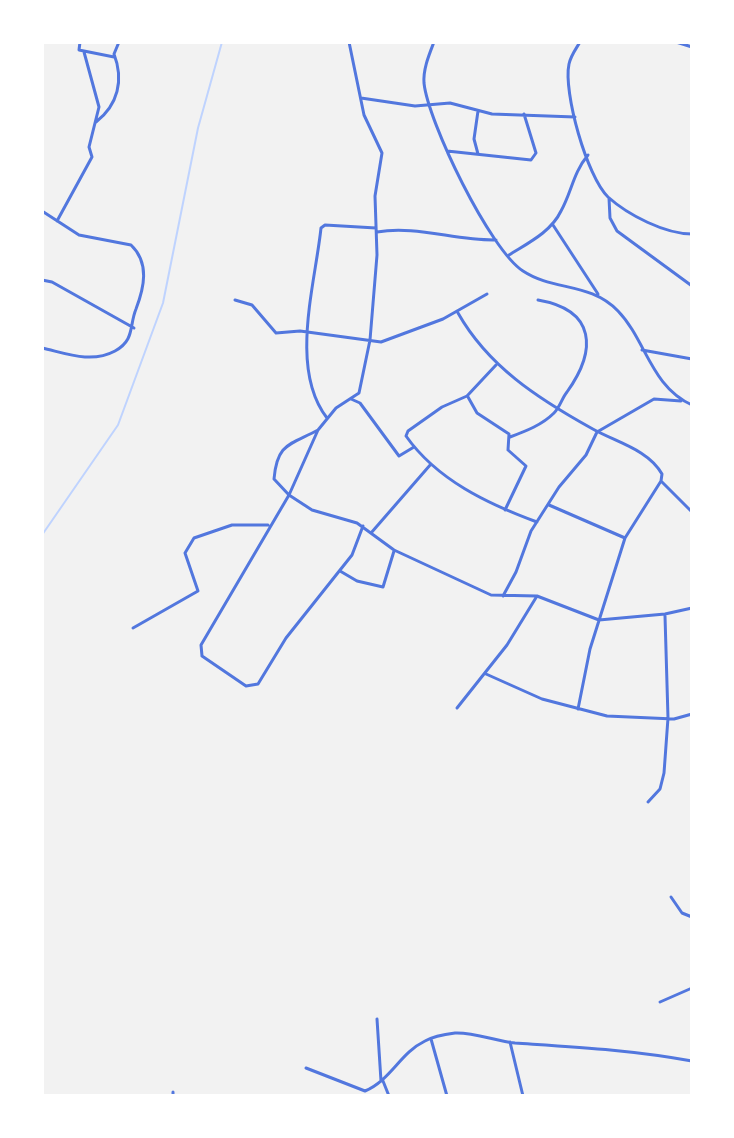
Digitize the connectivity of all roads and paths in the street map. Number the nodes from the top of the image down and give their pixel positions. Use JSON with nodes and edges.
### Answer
{"nodes":[{"id":1,"x":80,"y":42,"type":"edge"},
{"id":2,"x":119,"y":42,"type":"edge"},
{"id":3,"x":349,"y":42,"type":"edge"},
{"id":4,"x":434,"y":42,"type":"edge"},
{"id":5,"x":580,"y":42,"type":"edge"},
{"id":6,"x":676,"y":42,"type":"edge"},
{"id":7,"x":692,"y":47,"type":"edge"},
{"id":8,"x":84,"y":52,"type":"junction"},
{"id":9,"x":114,"y":57,"type":"junction"},
{"id":10,"x":361,"y":98,"type":"junction"},
{"id":11,"x":432,"y":105,"type":"junction"},
{"id":12,"x":478,"y":111,"type":"junction"},
{"id":13,"x":524,"y":114,"type":"junction"},
{"id":14,"x":575,"y":117,"type":"junction"},
{"id":15,"x":93,"y":124,"type":"junction"},
{"id":16,"x":447,"y":151,"type":"junction"},
{"id":17,"x":478,"y":154,"type":"junction"},
{"id":18,"x":588,"y":155,"type":"junction"},
{"id":19,"x":609,"y":198,"type":"junction"},
{"id":20,"x":42,"y":211,"type":"edge"},
{"id":21,"x":57,"y":221,"type":"junction"},
{"id":22,"x":553,"y":225,"type":"junction"},
{"id":23,"x":377,"y":230,"type":"junction"},
{"id":24,"x":692,"y":234,"type":"edge"},
{"id":25,"x":497,"y":240,"type":"junction"},
{"id":26,"x":508,"y":256,"type":"junction"},
{"id":27,"x":42,"y":280,"type":"edge"},
{"id":28,"x":692,"y":286,"type":"edge"},
{"id":29,"x":487,"y":294,"type":"dead end"},
{"id":30,"x":598,"y":294,"type":"junction"},
{"id":31,"x":235,"y":300,"type":"dead end"},
{"id":32,"x":538,"y":300,"type":"dead end"},
{"id":33,"x":458,"y":313,"type":"junction"},
{"id":34,"x":134,"y":328,"type":"junction"},
{"id":35,"x":307,"y":332,"type":"junction"},
{"id":36,"x":370,"y":340,"type":"junction"},
{"id":37,"x":42,"y":348,"type":"edge"},
{"id":38,"x":642,"y":350,"type":"junction"},
{"id":39,"x":692,"y":359,"type":"edge"},
{"id":40,"x":496,"y":365,"type":"junction"},
{"id":41,"x":467,"y":396,"type":"junction"},
{"id":42,"x":351,"y":399,"type":"junction"},
{"id":43,"x":684,"y":402,"type":"junction"},
{"id":44,"x":692,"y":405,"type":"edge"},
{"id":45,"x":558,"y":409,"type":"junction"},
{"id":46,"x":327,"y":418,"type":"junction"},
{"id":47,"x":318,"y":430,"type":"junction"},
{"id":48,"x":597,"y":432,"type":"junction"},
{"id":49,"x":510,"y":437,"type":"junction"},
{"id":50,"x":414,"y":447,"type":"junction"},
{"id":51,"x":431,"y":464,"type":"junction"},
{"id":52,"x":661,"y":481,"type":"junction"},
{"id":53,"x":289,"y":495,"type":"junction"},
{"id":54,"x":549,"y":505,"type":"junction"},
{"id":55,"x":505,"y":510,"type":"junction"},
{"id":56,"x":692,"y":512,"type":"edge"},
{"id":57,"x":537,"y":522,"type":"junction"},
{"id":58,"x":269,"y":525,"type":"junction"},
{"id":59,"x":363,"y":526,"type":"junction"},
{"id":60,"x":371,"y":533,"type":"junction"},
{"id":61,"x":625,"y":538,"type":"junction"},
{"id":62,"x":394,"y":550,"type":"junction"},
{"id":63,"x":340,"y":571,"type":"junction"},
{"id":64,"x":503,"y":596,"type":"junction"},
{"id":65,"x":537,"y":596,"type":"junction"},
{"id":66,"x":692,"y":608,"type":"edge"},
{"id":67,"x":665,"y":614,"type":"junction"},
{"id":68,"x":599,"y":620,"type":"junction"},
{"id":69,"x":133,"y":628,"type":"dead end"},
{"id":70,"x":486,"y":674,"type":"junction"},
{"id":71,"x":457,"y":708,"type":"dead end"},
{"id":72,"x":578,"y":709,"type":"junction"},
{"id":73,"x":692,"y":714,"type":"edge"},
{"id":74,"x":668,"y":718,"type":"junction"},
{"id":75,"x":648,"y":802,"type":"dead end"},
{"id":76,"x":671,"y":897,"type":"dead end"},
{"id":77,"x":692,"y":917,"type":"edge"},
{"id":78,"x":692,"y":988,"type":"edge"},
{"id":79,"x":660,"y":1002,"type":"dead end"},
{"id":80,"x":377,"y":1019,"type":"dead end"},
{"id":81,"x":431,"y":1039,"type":"junction"},
{"id":82,"x":510,"y":1042,"type":"junction"},
{"id":83,"x":692,"y":1061,"type":"edge"},
{"id":84,"x":306,"y":1068,"type":"dead end"},
{"id":85,"x":382,"y":1080,"type":"junction"},
{"id":86,"x":389,"y":1096,"type":"edge"},
{"id":87,"x":447,"y":1096,"type":"edge"},
{"id":88,"x":523,"y":1096,"type":"edge"}],
"edges":[{"from":1,"to":8,"type":"street"},
{"from":2,"to":9,"type":"street"},
{"from":3,"to":10,"type":"street"},
{"from":4,"to":11,"type":"street"},
{"from":5,"to":14,"type":"street"},
{"from":6,"to":7,"type":"street"},
{"from":8,"to":9,"type":"street"},
{"from":8,"to":15,"type":"street"},
{"from":9,"to":15,"type":"street"},
{"from":10,"to":11,"type":"street"},
{"from":10,"to":23,"type":"street"},
{"from":11,"to":12,"type":"street"},
{"from":11,"to":16,"type":"street"},
{"from":12,"to":13,"type":"street"},
{"from":12,"to":17,"type":"street"},
{"from":13,"to":14,"type":"street"},
{"from":13,"to":17,"type":"street"},
{"from":14,"to":18,"type":"street"},
{"from":15,"to":21,"type":"street"},
{"from":16,"to":17,"type":"street"},
{"from":16,"to":25,"type":"street"},
{"from":18,"to":19,"type":"street"},
{"from":18,"to":22,"type":"street"},
{"from":19,"to":24,"type":"street"},
{"from":19,"to":28,"type":"street"},
{"from":20,"to":21,"type":"street"},
{"from":21,"to":34,"type":"street"},
{"from":22,"to":26,"type":"street"},
{"from":22,"to":30,"type":"street"},
{"from":23,"to":25,"type":"street"},
{"from":23,"to":35,"type":"street"},
{"from":23,"to":36,"type":"street"},
{"from":25,"to":26,"type":"street"},
{"from":26,"to":30,"type":"street"},
{"from":27,"to":34,"type":"street"},
{"from":29,"to":33,"type":"street"},
{"from":30,"to":38,"type":"street"},
{"from":31,"to":35,"type":"street"},
{"from":32,"to":45,"type":"street"},
{"from":33,"to":36,"type":"street"},
{"from":33,"to":40,"type":"street"},
{"from":34,"to":37,"type":"street"},
{"from":35,"to":36,"type":"street"},
{"from":35,"to":46,"type":"street"},
{"from":36,"to":42,"type":"street"},
{"from":38,"to":39,"type":"street"},
{"from":38,"to":43,"type":"street"},
{"from":40,"to":41,"type":"street"},
{"from":40,"to":45,"type":"street"},
{"from":41,"to":49,"type":"street"},
{"from":41,"to":50,"type":"street"},
{"from":42,"to":46,"type":"street"},
{"from":42,"to":50,"type":"street"},
{"from":43,"to":44,"type":"street"},
{"from":43,"to":48,"type":"street"},
{"from":45,"to":48,"type":"street"},
{"from":45,"to":49,"type":"street"},
{"from":46,"to":47,"type":"street"},
{"from":47,"to":53,"type":"street"},
{"from":47,"to":53,"type":"street"},
{"from":48,"to":52,"type":"street"},
{"from":48,"to":54,"type":"street"},
{"from":49,"to":55,"type":"street"},
{"from":50,"to":51,"type":"street"},
{"from":51,"to":55,"type":"street"},
{"from":51,"to":60,"type":"street"},
{"from":52,"to":56,"type":"street"},
{"from":52,"to":61,"type":"street"},
{"from":53,"to":58,"type":"street"},
{"from":53,"to":59,"type":"street"},
{"from":54,"to":57,"type":"street"},
{"from":54,"to":61,"type":"street"},
{"from":55,"to":57,"type":"street"},
{"from":57,"to":64,"type":"street"},
{"from":58,"to":63,"type":"street"},
{"from":58,"to":69,"type":"street"},
{"from":59,"to":60,"type":"street"},
{"from":59,"to":63,"type":"street"},
{"from":60,"to":62,"type":"street"},
{"from":61,"to":68,"type":"street"},
{"from":62,"to":63,"type":"street"},
{"from":62,"to":64,"type":"street"},
{"from":64,"to":65,"type":"street"},
{"from":65,"to":68,"type":"street"},
{"from":65,"to":70,"type":"street"},
{"from":66,"to":67,"type":"street"},
{"from":67,"to":68,"type":"street"},
{"from":67,"to":74,"type":"street"},
{"from":68,"to":72,"type":"street"},
{"from":70,"to":71,"type":"street"},
{"from":70,"to":72,"type":"street"},
{"from":72,"to":74,"type":"street"},
{"from":73,"to":74,"type":"street"},
{"from":74,"to":75,"type":"street"},
{"from":76,"to":77,"type":"street"},
{"from":78,"to":79,"type":"street"},
{"from":80,"to":85,"type":"street"},
{"from":81,"to":82,"type":"street"},
{"from":81,"to":85,"type":"street"},
{"from":81,"to":87,"type":"street"},
{"from":82,"to":83,"type":"street"},
{"from":82,"to":88,"type":"street"},
{"from":84,"to":85,"type":"street"},
{"from":85,"to":86,"type":"street"}]}
